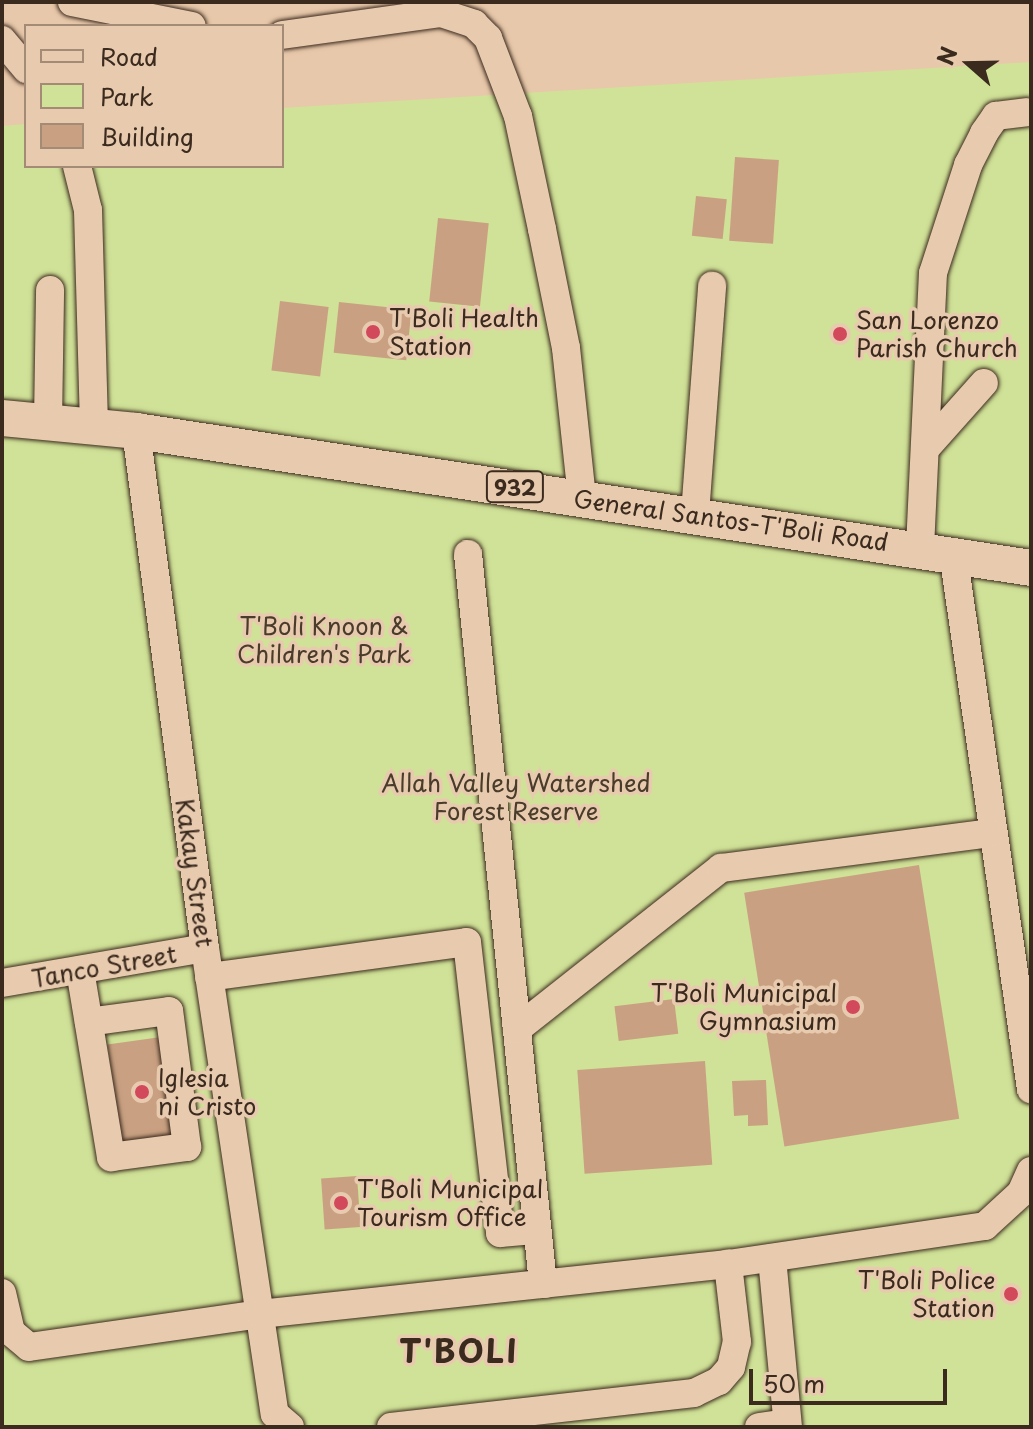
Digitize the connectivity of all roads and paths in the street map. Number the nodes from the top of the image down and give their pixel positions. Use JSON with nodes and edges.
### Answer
{"nodes":[{"id":1,"x":72,"y":2,"type":"edge"},
{"id":2,"x":182,"y":24,"type":"edge"},
{"id":3,"x":284,"y":35,"type":"edge"},
{"id":4,"x":2,"y":40,"type":"edge"},
{"id":5,"x":24,"y":67,"type":"edge"},
{"id":6,"x":1027,"y":112,"type":"dead end"},
{"id":7,"x":78,"y":168,"type":"edge"},
{"id":8,"x":712,"y":286,"type":"dead end"},
{"id":9,"x":50,"y":290,"type":"dead end"},
{"id":10,"x":984,"y":383,"type":"dead end"},
{"id":11,"x":2,"y":418,"type":"edge"},
{"id":12,"x":48,"y":422,"type":"junction"},
{"id":13,"x":94,"y":427,"type":"junction"},
{"id":14,"x":136,"y":431,"type":"junction"},
{"id":15,"x":926,"y":448,"type":"junction"},
{"id":16,"x":582,"y":497,"type":"junction"},
{"id":17,"x":695,"y":514,"type":"junction"},
{"id":18,"x":936,"y":550,"type":"junction"},
{"id":19,"x":468,"y":554,"type":"dead end"},
{"id":20,"x":1031,"y":568,"type":"edge"},
{"id":21,"x":990,"y":833,"type":"junction"},
{"id":22,"x":205,"y":948,"type":"junction"},
{"id":23,"x":80,"y":970,"type":"junction"},
{"id":24,"x":209,"y":977,"type":"junction"},
{"id":25,"x":2,"y":983,"type":"edge"},
{"id":26,"x":89,"y":1022,"type":"junction"},
{"id":27,"x":517,"y":1029,"type":"junction"},
{"id":28,"x":1031,"y":1089,"type":"edge"},
{"id":29,"x":1031,"y":1171,"type":"edge"},
{"id":30,"x":537,"y":1230,"type":"junction"},
{"id":31,"x":772,"y":1258,"type":"junction"},
{"id":32,"x":728,"y":1264,"type":"junction"},
{"id":33,"x":543,"y":1284,"type":"junction"},
{"id":34,"x":2,"y":1293,"type":"edge"},
{"id":35,"x":260,"y":1314,"type":"junction"},
{"id":36,"x":788,"y":1425,"type":"edge"},
{"id":37,"x":290,"y":1427,"type":"edge"},
{"id":38,"x":391,"y":1427,"type":"edge"},
{"id":39,"x":759,"y":1427,"type":"edge"}],
"edges":[{"from":1,"to":2,"type":"street"},
{"from":3,"to":16,"type":"street"},
{"from":4,"to":5,"type":"street"},
{"from":6,"to":15,"type":"street"},
{"from":7,"to":13,"type":"street"},
{"from":8,"to":17,"type":"street"},
{"from":9,"to":12,"type":"street"},
{"from":10,"to":15,"type":"street"},
{"from":11,"to":12,"type":"main road","name":"General Santos-T'Boli Road","number":"932"},
{"from":12,"to":13,"type":"main road","name":"General Santos-T'Boli Road","number":"932"},
{"from":13,"to":14,"type":"main road","name":"General Santos-T'Boli Road","number":"932"},
{"from":14,"to":16,"type":"main road","name":"General Santos-T'Boli Road","number":"932"},
{"from":14,"to":22,"type":"street","name":"Kakay Street"},
{"from":15,"to":18,"type":"street"},
{"from":16,"to":17,"type":"main road","name":"General Santos-T'Boli Road","number":"932"},
{"from":17,"to":18,"type":"main road","name":"General Santos-T'Boli Road","number":"932"},
{"from":18,"to":20,"type":"main road","name":"General Santos-T'Boli Road","number":"932"},
{"from":18,"to":21,"type":"street"},
{"from":19,"to":27,"type":"street"},
{"from":21,"to":27,"type":"street"},
{"from":21,"to":28,"type":"street"},
{"from":22,"to":23,"type":"street","name":"Tanco Street"},
{"from":22,"to":24,"type":"street","name":"Kakay Street"},
{"from":23,"to":25,"type":"street","name":"Tanco Street"},
{"from":23,"to":26,"type":"street"},
{"from":24,"to":30,"type":"street"},
{"from":24,"to":35,"type":"street","name":"Kakay Street"},
{"from":26,"to":26,"type":"street"},
{"from":27,"to":30,"type":"street"},
{"from":29,"to":31,"type":"street"},
{"from":30,"to":33,"type":"street"},
{"from":31,"to":32,"type":"street"},
{"from":31,"to":36,"type":"street"},
{"from":32,"to":33,"type":"street"},
{"from":32,"to":38,"type":"street"},
{"from":33,"to":35,"type":"street"},
{"from":34,"to":35,"type":"street"},
{"from":35,"to":37,"type":"street","name":"Kakay Street"},
{"from":36,"to":39,"type":"street"}]}
